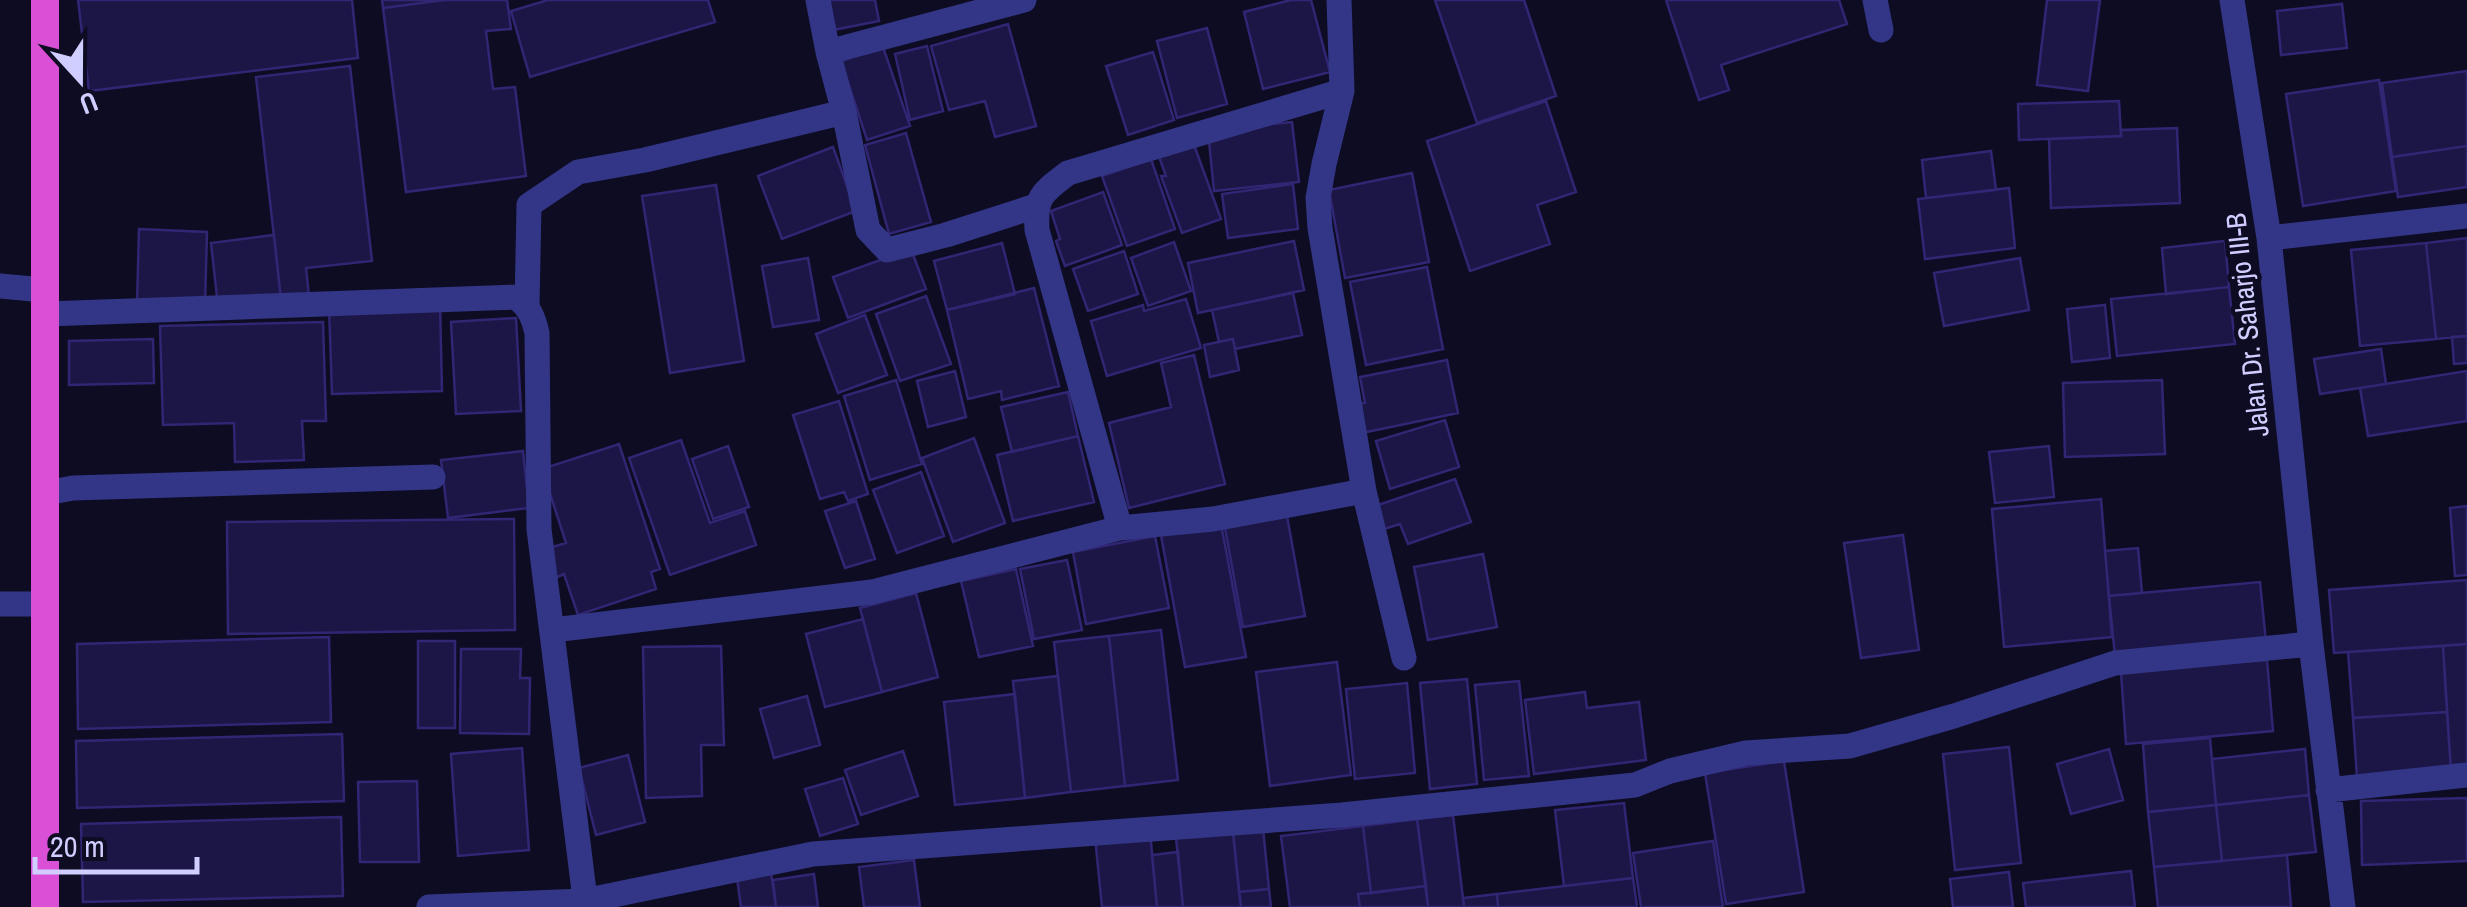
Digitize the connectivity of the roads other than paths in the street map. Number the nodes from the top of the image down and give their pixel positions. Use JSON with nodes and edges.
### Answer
{"nodes":[{"id":1,"x":46,"y":0,"type":"edge"},
{"id":2,"x":818,"y":0,"type":"edge"},
{"id":3,"x":1024,"y":0,"type":"edge"},
{"id":4,"x":1339,"y":0,"type":"edge"},
{"id":5,"x":1875,"y":0,"type":"edge"},
{"id":6,"x":2232,"y":0,"type":"edge"},
{"id":7,"x":1881,"y":30,"type":"dead end"},
{"id":8,"x":828,"y":52,"type":"junction"},
{"id":9,"x":1342,"y":92,"type":"junction"},
{"id":10,"x":844,"y":112,"type":"junction"},
{"id":11,"x":1036,"y":206,"type":"junction"},
{"id":12,"x":2467,"y":216,"type":"edge"},
{"id":13,"x":2269,"y":238,"type":"junction"},
{"id":14,"x":0,"y":286,"type":"edge"},
{"id":15,"x":45,"y":302,"type":"junction"},
{"id":16,"x":527,"y":306,"type":"junction"},
{"id":17,"x":433,"y":477,"type":"dead end"},
{"id":18,"x":1364,"y":491,"type":"junction"},
{"id":19,"x":46,"y":493,"type":"junction"},
{"id":20,"x":1120,"y":528,"type":"junction"},
{"id":21,"x":0,"y":604,"type":"edge"},
{"id":22,"x":46,"y":604,"type":"junction"},
{"id":23,"x":553,"y":630,"type":"junction"},
{"id":24,"x":2312,"y":644,"type":"junction"},
{"id":25,"x":1404,"y":658,"type":"dead end"},
{"id":26,"x":2467,"y":775,"type":"edge"},
{"id":27,"x":2328,"y":790,"type":"junction"},
{"id":28,"x":585,"y":904,"type":"edge"},
{"id":29,"x":45,"y":907,"type":"edge"},
{"id":30,"x":429,"y":907,"type":"edge"},
{"id":31,"x":2344,"y":907,"type":"edge"}],
"edges":[{"from":1,"to":15,"type":"highway"},
{"from":2,"to":8,"type":"street"},
{"from":3,"to":8,"type":"street"},
{"from":4,"to":9,"type":"street"},
{"from":5,"to":7,"type":"street"},
{"from":6,"to":13,"type":"street","name":"Jalan Dr. Saharjo III-B"},
{"from":8,"to":10,"type":"street"},
{"from":9,"to":11,"type":"street"},
{"from":9,"to":18,"type":"street"},
{"from":10,"to":11,"type":"street"},
{"from":10,"to":16,"type":"street"},
{"from":11,"to":20,"type":"street"},
{"from":12,"to":13,"type":"street"},
{"from":13,"to":24,"type":"street","name":"Jalan Dr. Saharjo III-B"},
{"from":14,"to":15,"type":"street"},
{"from":15,"to":16,"type":"street"},
{"from":15,"to":19,"type":"highway"},
{"from":16,"to":23,"type":"street"},
{"from":17,"to":19,"type":"street"},
{"from":18,"to":20,"type":"street"},
{"from":18,"to":25,"type":"street"},
{"from":19,"to":22,"type":"highway"},
{"from":20,"to":23,"type":"street"},
{"from":21,"to":22,"type":"street"},
{"from":22,"to":29,"type":"highway"},
{"from":23,"to":28,"type":"street"},
{"from":24,"to":27,"type":"street","name":"Jalan Dr. Saharjo III-B"},
{"from":24,"to":28,"type":"street"},
{"from":26,"to":27,"type":"street"},
{"from":27,"to":31,"type":"street","name":"Jalan Dr. Saharjo III-B"},
{"from":28,"to":30,"type":"street"}]}
